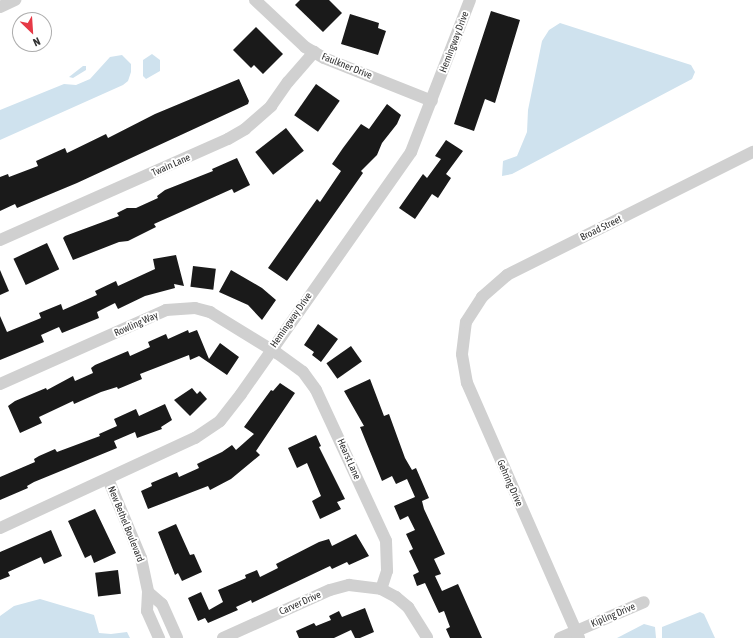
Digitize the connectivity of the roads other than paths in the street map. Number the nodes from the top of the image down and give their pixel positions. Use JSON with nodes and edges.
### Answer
{"nodes":[{"id":1,"x":15,"y":0,"type":"edge"},
{"id":2,"x":254,"y":0,"type":"edge"},
{"id":3,"x":470,"y":0,"type":"edge"},
{"id":4,"x":0,"y":8,"type":"edge"},
{"id":5,"x":314,"y":52,"type":"junction"},
{"id":6,"x":432,"y":100,"type":"junction"},
{"id":7,"x":753,"y":152,"type":"edge"},
{"id":8,"x":0,"y":240,"type":"edge"},
{"id":9,"x":466,"y":322,"type":"joint"},
{"id":10,"x":271,"y":349,"type":"junction"},
{"id":11,"x":0,"y":384,"type":"edge"},
{"id":12,"x":108,"y":479,"type":"junction"},
{"id":13,"x":0,"y":528,"type":"edge"},
{"id":14,"x":381,"y":589,"type":"junction"},
{"id":15,"x":148,"y":592,"type":"junction"},
{"id":16,"x":644,"y":602,"type":"dead end"},
{"id":17,"x":578,"y":635,"type":"edge"},
{"id":18,"x":159,"y":638,"type":"edge"},
{"id":19,"x":177,"y":638,"type":"edge"},
{"id":20,"x":223,"y":638,"type":"edge"},
{"id":21,"x":427,"y":638,"type":"edge"},
{"id":22,"x":560,"y":638,"type":"edge"}],
"edges":[{"from":1,"to":4,"type":"street"},
{"from":2,"to":5,"type":"street","name":"Faulkner Drive"},
{"from":3,"to":6,"type":"street","name":"Hemingway Drive"},
{"from":5,"to":6,"type":"street","name":"Faulkner Drive"},
{"from":5,"to":8,"type":"street","name":"Twain Lane"},
{"from":6,"to":10,"type":"street","name":"Hemingway Drive"},
{"from":7,"to":9,"type":"street","name":"Broad Street"},
{"from":9,"to":17,"type":"street","name":"Gehring Drive"},
{"from":10,"to":11,"type":"street","name":"Rowling Way"},
{"from":10,"to":12,"type":"street","name":"Hemingway Drive"},
{"from":10,"to":14,"type":"street","name":"Hearst Lane"},
{"from":12,"to":13,"type":"street","name":"Hemingway Drive"},
{"from":12,"to":15,"type":"street","name":"New Bethel Boulevard"},
{"from":14,"to":20,"type":"street","name":"Carver Drive"},
{"from":14,"to":21,"type":"street"},
{"from":15,"to":18,"type":"street","name":"New Bethel Boulevard"},
{"from":15,"to":19,"type":"street"},
{"from":16,"to":17,"type":"street","name":"Kipling Drive"},
{"from":17,"to":22,"type":"street","name":"Kipling Drive"}]}
